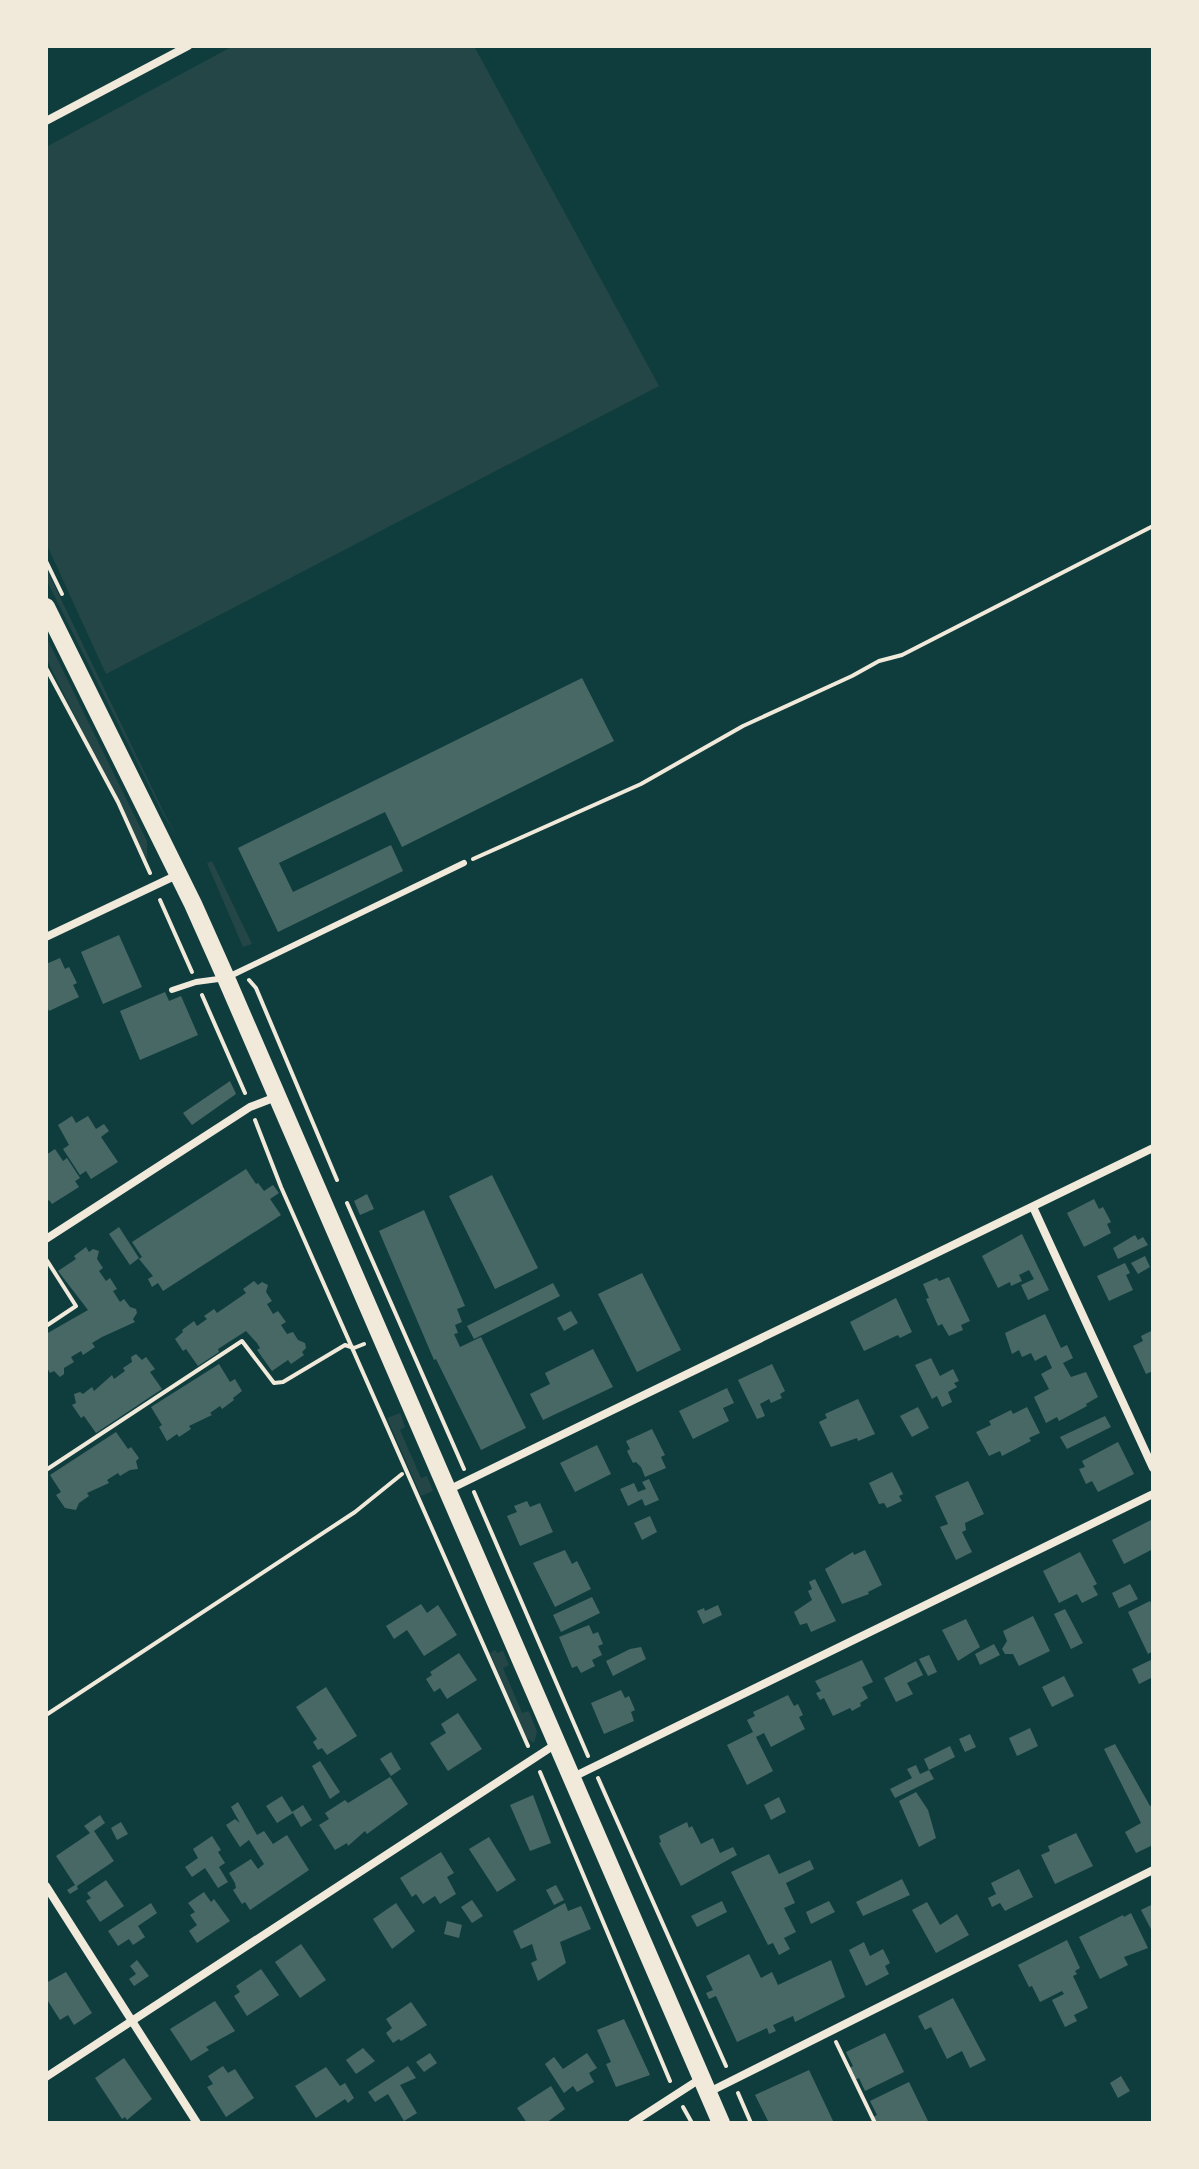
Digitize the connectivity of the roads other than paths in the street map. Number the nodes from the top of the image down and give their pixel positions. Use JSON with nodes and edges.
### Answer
{"nodes":[{"id":1,"x":188,"y":46,"type":"edge"},
{"id":2,"x":46,"y":121,"type":"edge"},
{"id":3,"x":46,"y":607,"type":"edge"},
{"id":4,"x":464,"y":863,"type":"road end"},
{"id":5,"x":178,"y":875,"type":"junction"},
{"id":6,"x":46,"y":937,"type":"edge"},
{"id":7,"x":234,"y":975,"type":"junction"},
{"id":8,"x":172,"y":990,"type":"dead end"},
{"id":9,"x":277,"y":1097,"type":"junction"},
{"id":10,"x":1153,"y":1148,"type":"edge"},
{"id":11,"x":1033,"y":1207,"type":"junction"},
{"id":12,"x":46,"y":1239,"type":"edge"},
{"id":13,"x":1153,"y":1468,"type":"edge"},
{"id":14,"x":448,"y":1490,"type":"junction"},
{"id":15,"x":1153,"y":1494,"type":"edge"},
{"id":16,"x":556,"y":1744,"type":"junction"},
{"id":17,"x":571,"y":1778,"type":"junction"},
{"id":18,"x":1153,"y":1870,"type":"edge"},
{"id":19,"x":46,"y":1886,"type":"edge"},
{"id":20,"x":132,"y":2021,"type":"junction"},
{"id":21,"x":46,"y":2077,"type":"edge"},
{"id":22,"x":704,"y":2086,"type":"junction"},
{"id":23,"x":197,"y":2123,"type":"edge"},
{"id":24,"x":632,"y":2123,"type":"edge"},
{"id":25,"x":721,"y":2123,"type":"edge"}],
"edges":[{"from":1,"to":2,"type":"street"},
{"from":3,"to":5,"type":"main road"},
{"from":4,"to":7,"type":"lane"},
{"from":5,"to":6,"type":"street"},
{"from":5,"to":7,"type":"main road"},
{"from":7,"to":8,"type":"lane"},
{"from":7,"to":9,"type":"main road"},
{"from":9,"to":12,"type":"street"},
{"from":9,"to":14,"type":"main road"},
{"from":10,"to":11,"type":"street"},
{"from":11,"to":13,"type":"street"},
{"from":11,"to":14,"type":"street"},
{"from":14,"to":16,"type":"main road"},
{"from":15,"to":17,"type":"street"},
{"from":16,"to":17,"type":"main road"},
{"from":16,"to":20,"type":"street"},
{"from":17,"to":22,"type":"main road"},
{"from":18,"to":22,"type":"street"},
{"from":19,"to":20,"type":"street"},
{"from":20,"to":21,"type":"street"},
{"from":20,"to":23,"type":"street"},
{"from":22,"to":24,"type":"street"},
{"from":22,"to":25,"type":"main road"}]}
